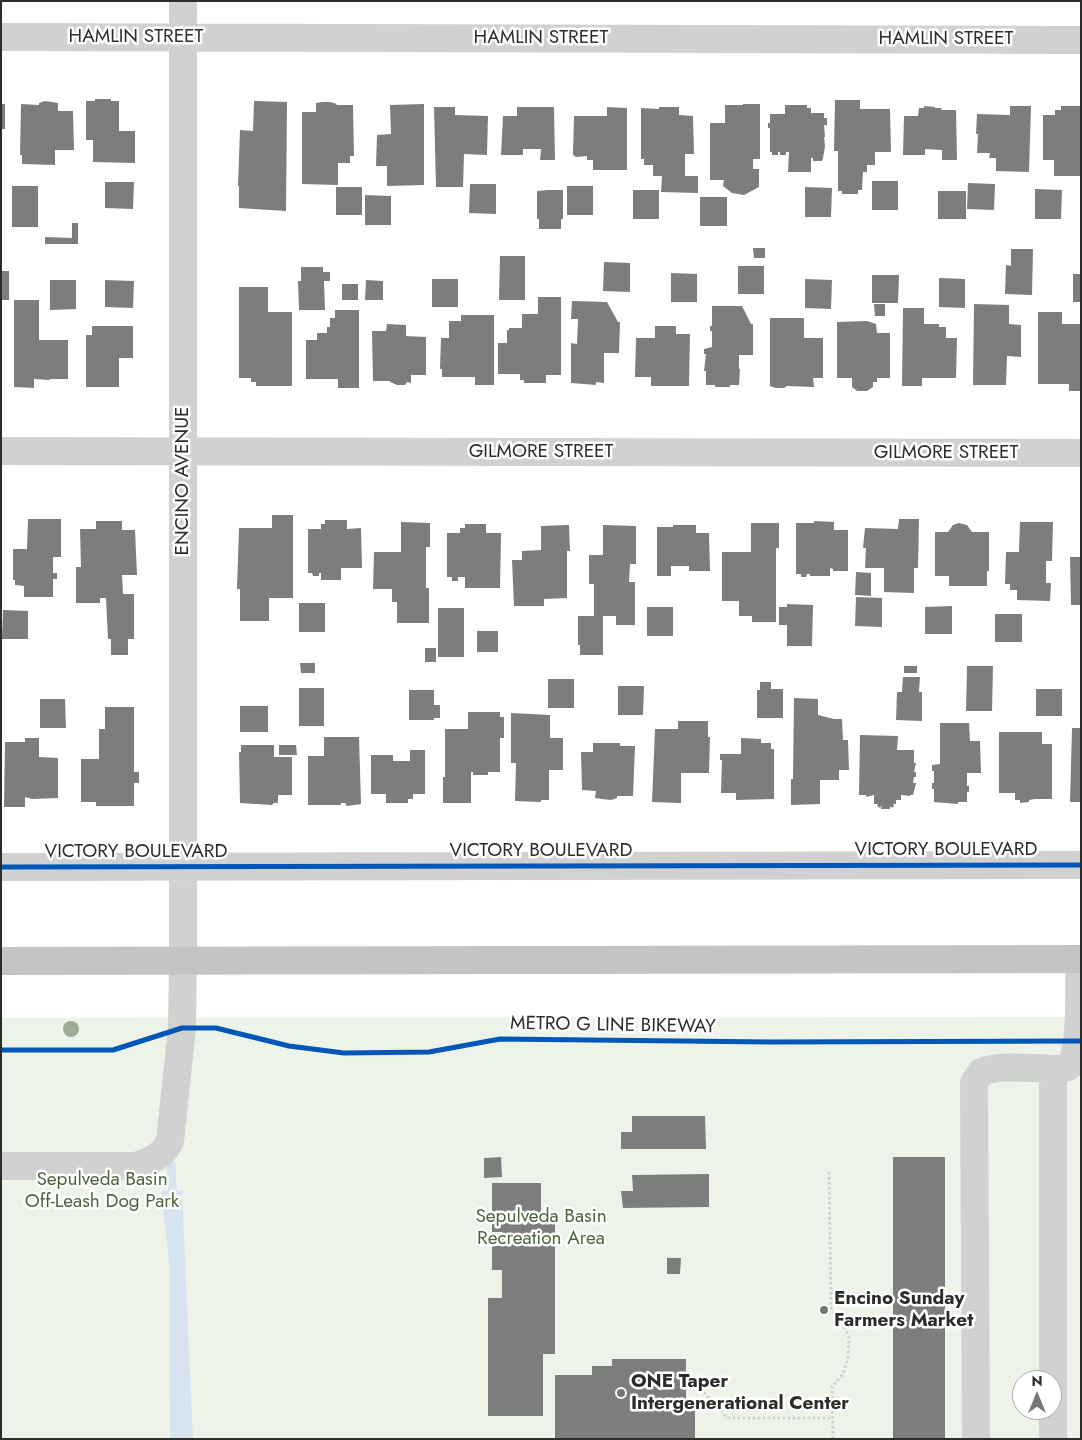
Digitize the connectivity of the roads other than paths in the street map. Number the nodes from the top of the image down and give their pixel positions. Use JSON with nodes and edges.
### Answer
{"nodes":[{"id":1,"x":183,"y":1,"type":"edge"},
{"id":2,"x":1,"y":37,"type":"edge"},
{"id":3,"x":183,"y":38,"type":"junction"},
{"id":4,"x":1081,"y":40,"type":"edge"},
{"id":5,"x":1,"y":451,"type":"edge"},
{"id":6,"x":183,"y":451,"type":"junction"},
{"id":7,"x":1081,"y":453,"type":"edge"},
{"id":8,"x":1081,"y":865,"type":"edge"},
{"id":9,"x":1,"y":867,"type":"edge"},
{"id":10,"x":184,"y":867,"type":"junction"},
{"id":11,"x":1080,"y":959,"type":"edge"},
{"id":12,"x":183,"y":960,"type":"junction"},
{"id":13,"x":1,"y":961,"type":"edge"},
{"id":14,"x":1053,"y":1069,"type":"junction"},
{"id":15,"x":1,"y":1166,"type":"edge"},
{"id":16,"x":976,"y":1439,"type":"edge"},
{"id":17,"x":1053,"y":1439,"type":"edge"}],
"edges":[{"from":1,"to":3,"type":"street","name":"ENCINO AVENUE"},
{"from":2,"to":3,"type":"street","name":"HAMLIN STREET"},
{"from":3,"to":4,"type":"street","name":"HAMLIN STREET"},
{"from":3,"to":6,"type":"street","name":"ENCINO AVENUE"},
{"from":5,"to":6,"type":"street","name":"GILMORE STREET"},
{"from":6,"to":7,"type":"street","name":"GILMORE STREET"},
{"from":6,"to":10,"type":"street","name":"ENCINO AVENUE"},
{"from":8,"to":10,"type":"street","name":"VICTORY BOULEVARD"},
{"from":9,"to":10,"type":"street","name":"VICTORY BOULEVARD"},
{"from":10,"to":12,"type":"street","name":"ENCINO AVENUE"},
{"from":11,"to":12,"type":"main road"},
{"from":11,"to":14,"type":"street"},
{"from":12,"to":13,"type":"main road"},
{"from":12,"to":15,"type":"street","name":"ENCINO AVENUE"},
{"from":14,"to":16,"type":"street"},
{"from":14,"to":17,"type":"street"}]}
